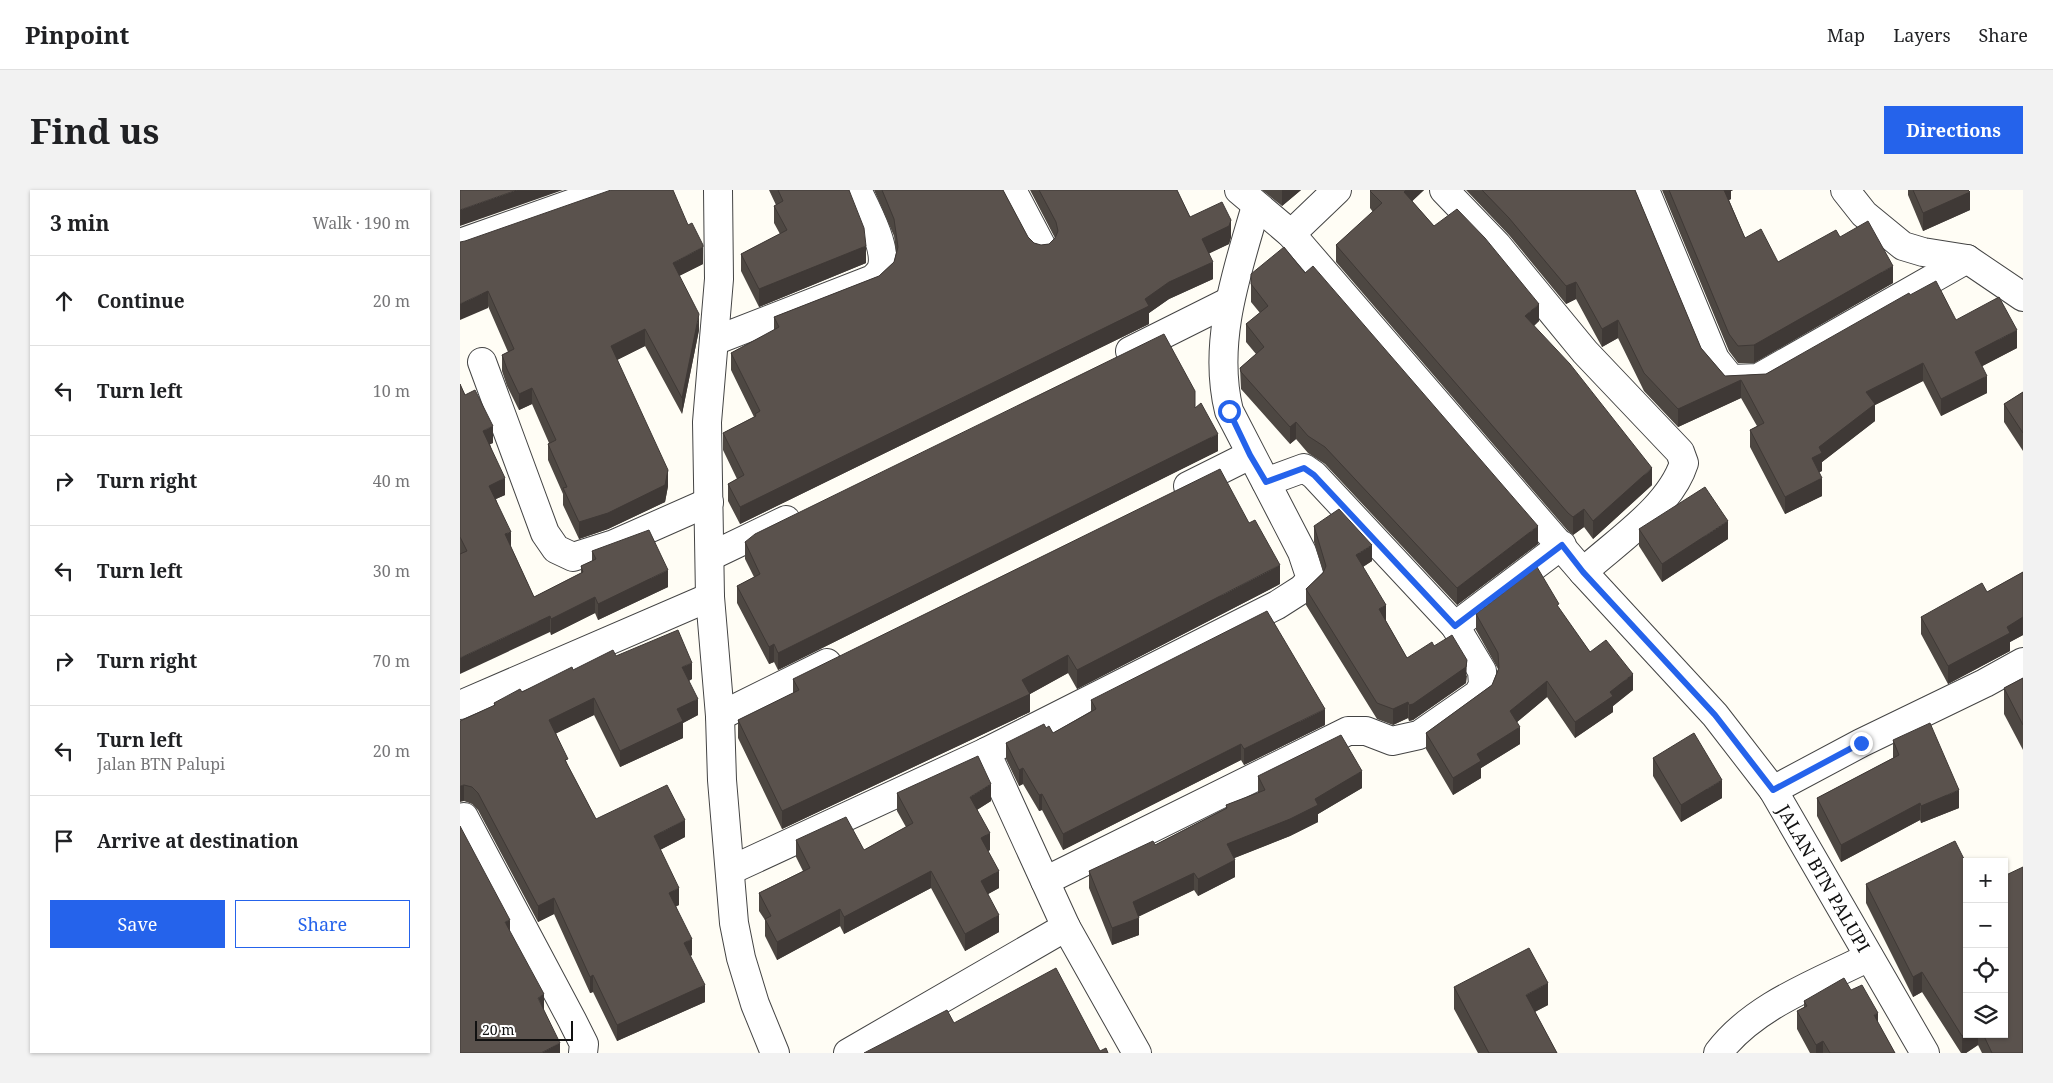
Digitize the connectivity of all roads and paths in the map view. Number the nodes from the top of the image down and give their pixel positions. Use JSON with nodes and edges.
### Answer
{"nodes":[{"id":1,"x":610,"y":190,"type":"edge"},
{"id":2,"x":718,"y":190,"type":"edge"},
{"id":3,"x":857,"y":190,"type":"edge"},
{"id":4,"x":1012,"y":190,"type":"edge"},
{"id":5,"x":1337,"y":190,"type":"edge"},
{"id":6,"x":1444,"y":190,"type":"edge"},
{"id":7,"x":1645,"y":190,"type":"edge"},
{"id":8,"x":1845,"y":190,"type":"edge"},
{"id":9,"x":1248,"y":198,"type":"edge"},
{"id":10,"x":1291,"y":234,"type":"junction"},
{"id":11,"x":460,"y":243,"type":"edge"},
{"id":12,"x":1042,"y":247,"type":"edge"},
{"id":13,"x":1966,"y":259,"type":"junction"},
{"id":14,"x":2023,"y":297,"type":"edge"},
{"id":15,"x":1228,"y":302,"type":"junction"},
{"id":16,"x":714,"y":342,"type":"junction"},
{"id":17,"x":482,"y":362,"type":"dead end"},
{"id":18,"x":1105,"y":363,"type":"edge"},
{"id":19,"x":1250,"y":455,"type":"junction"},
{"id":20,"x":1266,"y":482,"type":"junction"},
{"id":21,"x":1162,"y":499,"type":"edge"},
{"id":22,"x":709,"y":502,"type":"junction"},
{"id":23,"x":807,"y":509,"type":"edge"},
{"id":24,"x":1562,"y":545,"type":"junction"},
{"id":25,"x":711,"y":556,"type":"junction"},
{"id":26,"x":1583,"y":572,"type":"junction"},
{"id":27,"x":710,"y":597,"type":"junction"},
{"id":28,"x":1455,"y":626,"type":"junction"},
{"id":29,"x":853,"y":651,"type":"edge"},
{"id":30,"x":2023,"y":662,"type":"edge"},
{"id":31,"x":460,"y":705,"type":"edge"},
{"id":32,"x":720,"y":716,"type":"junction"},
{"id":33,"x":986,"y":752,"type":"junction"},
{"id":34,"x":1773,"y":790,"type":"junction"},
{"id":35,"x":464,"y":817,"type":"dead end"},
{"id":36,"x":731,"y":870,"type":"junction"},
{"id":37,"x":1045,"y":881,"type":"junction"},
{"id":38,"x":1066,"y":927,"type":"junction"},
{"id":39,"x":1870,"y":957,"type":"junction"},
{"id":40,"x":1715,"y":1050,"type":"edge"},
{"id":41,"x":583,"y":1053,"type":"edge"},
{"id":42,"x":775,"y":1053,"type":"edge"},
{"id":43,"x":848,"y":1053,"type":"edge"},
{"id":44,"x":1137,"y":1053,"type":"edge"},
{"id":45,"x":1925,"y":1053,"type":"edge"}],
"edges":[{"from":1,"to":11,"type":"street"},
{"from":2,"to":16,"type":"street"},
{"from":3,"to":16,"type":"street"},
{"from":4,"to":12,"type":"street"},
{"from":5,"to":10,"type":"street"},
{"from":6,"to":26,"type":"street"},
{"from":7,"to":13,"type":"street"},
{"from":8,"to":13,"type":"street"},
{"from":9,"to":10,"type":"street"},
{"from":9,"to":15,"type":"street"},
{"from":10,"to":24,"type":"street"},
{"from":13,"to":14,"type":"street"},
{"from":15,"to":18,"type":"street"},
{"from":15,"to":19,"type":"street"},
{"from":16,"to":22,"type":"street"},
{"from":17,"to":22,"type":"street"},
{"from":19,"to":20,"type":"street"},
{"from":19,"to":21,"type":"street"},
{"from":20,"to":28,"type":"street"},
{"from":20,"to":33,"type":"street"},
{"from":22,"to":25,"type":"street"},
{"from":23,"to":25,"type":"street"},
{"from":24,"to":26,"type":"street"},
{"from":24,"to":28,"type":"street"},
{"from":25,"to":27,"type":"street"},
{"from":26,"to":34,"type":"street"},
{"from":27,"to":31,"type":"street"},
{"from":27,"to":32,"type":"street"},
{"from":28,"to":37,"type":"street"},
{"from":29,"to":32,"type":"street"},
{"from":30,"to":34,"type":"street","name":"JALAN BTN PALUPI"},
{"from":32,"to":36,"type":"street"},
{"from":33,"to":36,"type":"street"},
{"from":33,"to":37,"type":"street"},
{"from":34,"to":39,"type":"street","name":"JALAN BTN PALUPI"},
{"from":35,"to":41,"type":"street"},
{"from":36,"to":42,"type":"street"},
{"from":37,"to":38,"type":"street"},
{"from":38,"to":43,"type":"street"},
{"from":38,"to":44,"type":"street"},
{"from":39,"to":40,"type":"street"},
{"from":39,"to":45,"type":"street","name":"JALAN BTN PALUPI"}]}
